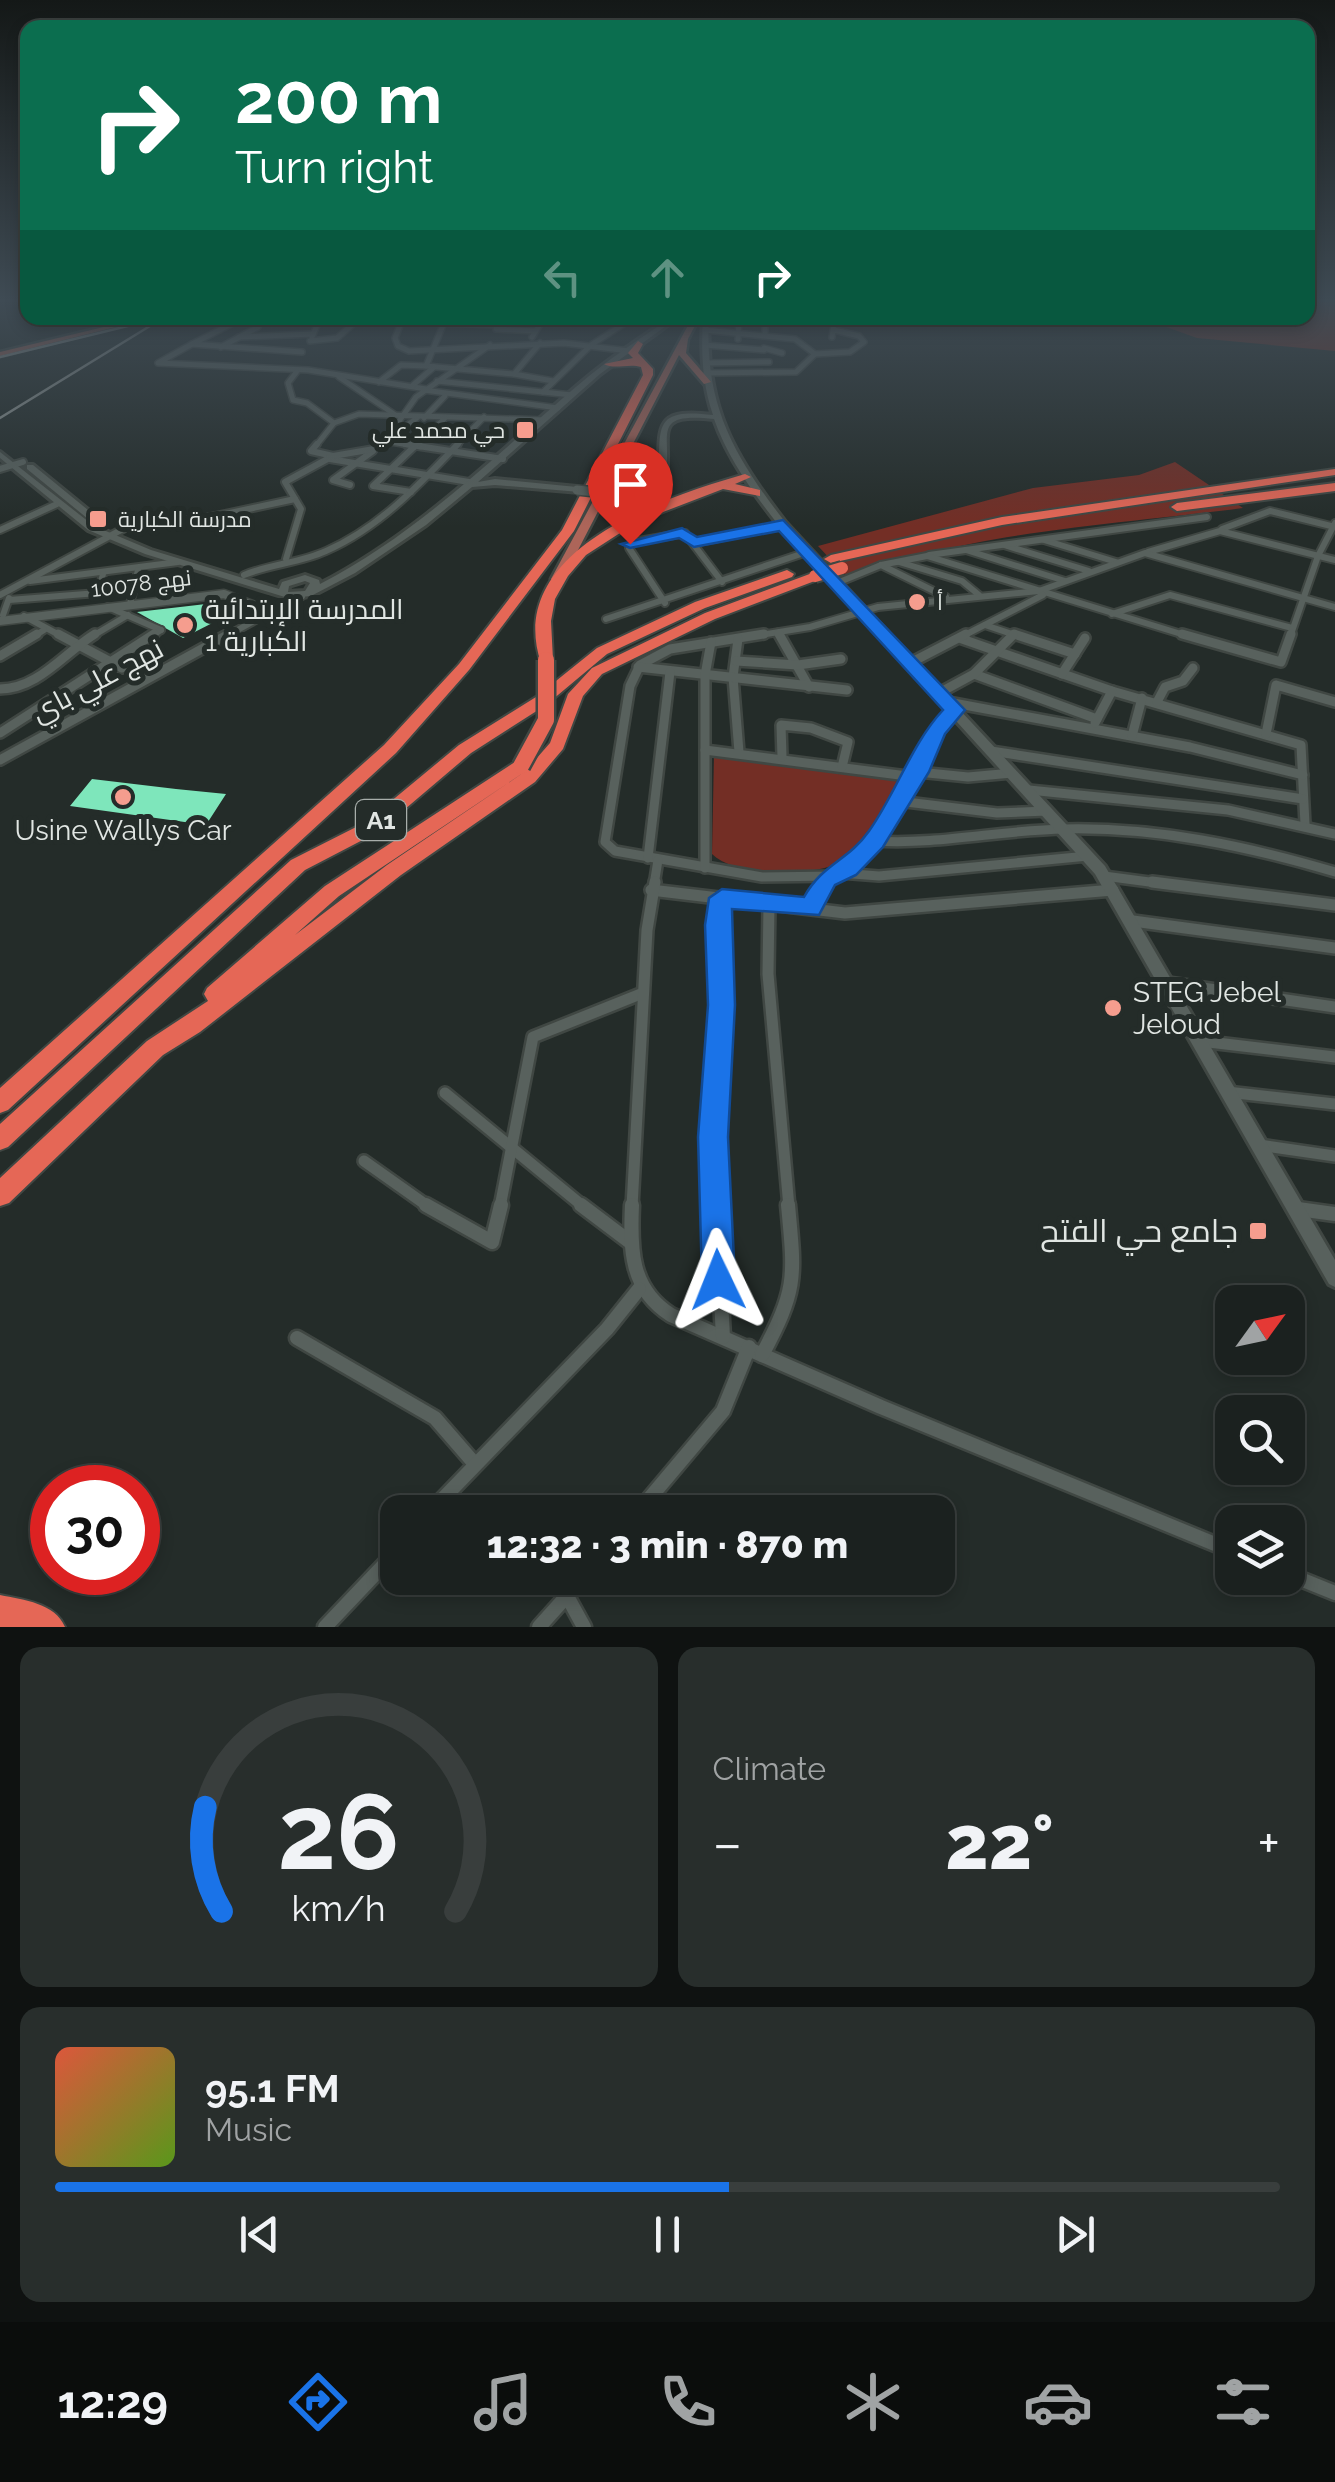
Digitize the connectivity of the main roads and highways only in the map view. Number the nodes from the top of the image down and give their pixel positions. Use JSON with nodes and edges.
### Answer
{"nodes":[{"id":1,"x":596,"y":375,"type":"edge"},
{"id":2,"x":648,"y":375,"type":"edge"},
{"id":3,"x":655,"y":375,"type":"edge"},
{"id":4,"x":665,"y":375,"type":"edge"},
{"id":5,"x":706,"y":375,"type":"edge"},
{"id":6,"x":716,"y":421,"type":"junction"},
{"id":7,"x":626,"y":426,"type":"junction"},
{"id":8,"x":661,"y":438,"type":"junction"},
{"id":9,"x":0,"y":451,"type":"edge"},
{"id":10,"x":502,"y":460,"type":"junction"},
{"id":11,"x":18,"y":463,"type":"junction"},
{"id":12,"x":488,"y":472,"type":"junction"},
{"id":13,"x":1335,"y":472,"type":"edge"},
{"id":14,"x":745,"y":476,"type":"junction"},
{"id":15,"x":510,"y":479,"type":"junction"},
{"id":16,"x":472,"y":485,"type":"junction"},
{"id":17,"x":721,"y":486,"type":"junction"},
{"id":18,"x":1335,"y":487,"type":"edge"},
{"id":19,"x":756,"y":492,"type":"junction"},
{"id":20,"x":112,"y":534,"type":"junction"},
{"id":21,"x":837,"y":563,"type":"junction"},
{"id":22,"x":362,"y":564,"type":"junction"},
{"id":23,"x":809,"y":565,"type":"junction"},
{"id":24,"x":301,"y":578,"type":"junction"},
{"id":25,"x":314,"y":591,"type":"junction"},
{"id":26,"x":284,"y":593,"type":"junction"},
{"id":27,"x":548,"y":598,"type":"junction"},
{"id":28,"x":155,"y":1048,"type":"junction"},
{"id":29,"x":0,"y":1103,"type":"edge"},
{"id":30,"x":0,"y":1140,"type":"edge"},
{"id":31,"x":0,"y":1194,"type":"edge"},
{"id":32,"x":1335,"y":1278,"type":"edge"},
{"id":33,"x":0,"y":1611,"type":"edge"},
{"id":34,"x":49,"y":1627,"type":"edge"}],
"edges":[{"from":1,"to":10,"type":"main road"},
{"from":2,"to":7,"type":"highway"},
{"from":3,"to":7,"type":"main road"},
{"from":4,"to":27,"type":"main road"},
{"from":5,"to":6,"type":"main road"},
{"from":6,"to":8,"type":"main road"},
{"from":6,"to":8,"type":"main road"},
{"from":6,"to":14,"type":"main road"},
{"from":7,"to":29,"type":"highway"},
{"from":8,"to":15,"type":"main road","bridge":true},
{"from":9,"to":11,"type":"main road"},
{"from":10,"to":12,"type":"main road"},
{"from":10,"to":15,"type":"main road"},
{"from":11,"to":20,"type":"main road"},
{"from":11,"to":20,"type":"main road"},
{"from":12,"to":15,"type":"main road"},
{"from":12,"to":16,"type":"main road"},
{"from":13,"to":21,"type":"highway","number":"A1"},
{"from":14,"to":17,"type":"highway"},
{"from":14,"to":19,"type":"main road"},
{"from":15,"to":16,"type":"main road"},
{"from":16,"to":22,"type":"main road"},
{"from":17,"to":19,"type":"highway"},
{"from":17,"to":27,"type":"highway"},
{"from":18,"to":21,"type":"highway","number":"A1"},
{"from":19,"to":23,"type":"main road"},
{"from":20,"to":24,"type":"main road"},
{"from":20,"to":26,"type":"main road"},
{"from":21,"to":23,"type":"highway","number":"A1","bridge":true},
{"from":22,"to":24,"type":"main road"},
{"from":22,"to":25,"type":"main road"},
{"from":23,"to":28,"type":"highway","number":"A1"},
{"from":23,"to":30,"type":"highway","number":"A1"},
{"from":23,"to":32,"type":"main road"},
{"from":24,"to":25,"type":"main road"},
{"from":24,"to":26,"type":"main road"},
{"from":25,"to":26,"type":"main road"},
{"from":27,"to":28,"type":"highway","bridge":true},
{"from":28,"to":31,"type":"highway","number":"A1"},
{"from":33,"to":34,"type":"highway"}]}
